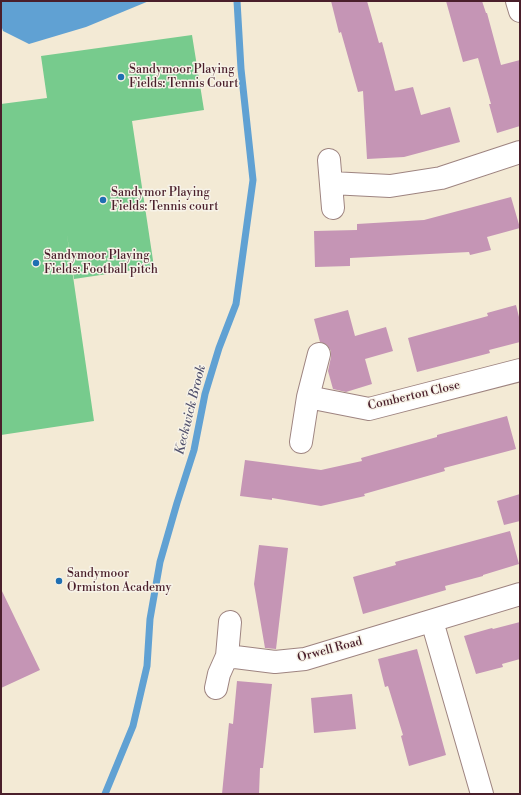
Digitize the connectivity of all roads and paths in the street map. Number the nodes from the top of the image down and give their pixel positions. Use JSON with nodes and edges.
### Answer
{"nodes":[{"id":1,"x":517,"y":1,"type":"edge"},
{"id":2,"x":520,"y":11,"type":"edge"},
{"id":3,"x":520,"y":152,"type":"edge"},
{"id":4,"x":329,"y":160,"type":"dead end"},
{"id":5,"x":331,"y":183,"type":"junction"},
{"id":6,"x":333,"y":208,"type":"dead end"},
{"id":7,"x":319,"y":354,"type":"dead end"},
{"id":8,"x":520,"y":370,"type":"edge"},
{"id":9,"x":308,"y":397,"type":"junction"},
{"id":10,"x":301,"y":442,"type":"dead end"},
{"id":11,"x":520,"y":594,"type":"edge"},
{"id":12,"x":432,"y":621,"type":"junction"},
{"id":13,"x":230,"y":622,"type":"dead end"},
{"id":14,"x":227,"y":656,"type":"junction"},
{"id":15,"x":216,"y":688,"type":"dead end"},
{"id":16,"x":482,"y":794,"type":"edge"}],
"edges":[{"from":1,"to":2,"type":"street"},
{"from":3,"to":5,"type":"street"},
{"from":4,"to":5,"type":"street"},
{"from":5,"to":6,"type":"street"},
{"from":7,"to":9,"type":"street"},
{"from":8,"to":9,"type":"street","name":"Comberton Close"},
{"from":9,"to":10,"type":"street"},
{"from":11,"to":12,"type":"street","name":"Orwell Road"},
{"from":12,"to":14,"type":"street","name":"Orwell Road"},
{"from":12,"to":16,"type":"street"},
{"from":13,"to":14,"type":"street"},
{"from":14,"to":15,"type":"street"}]}
